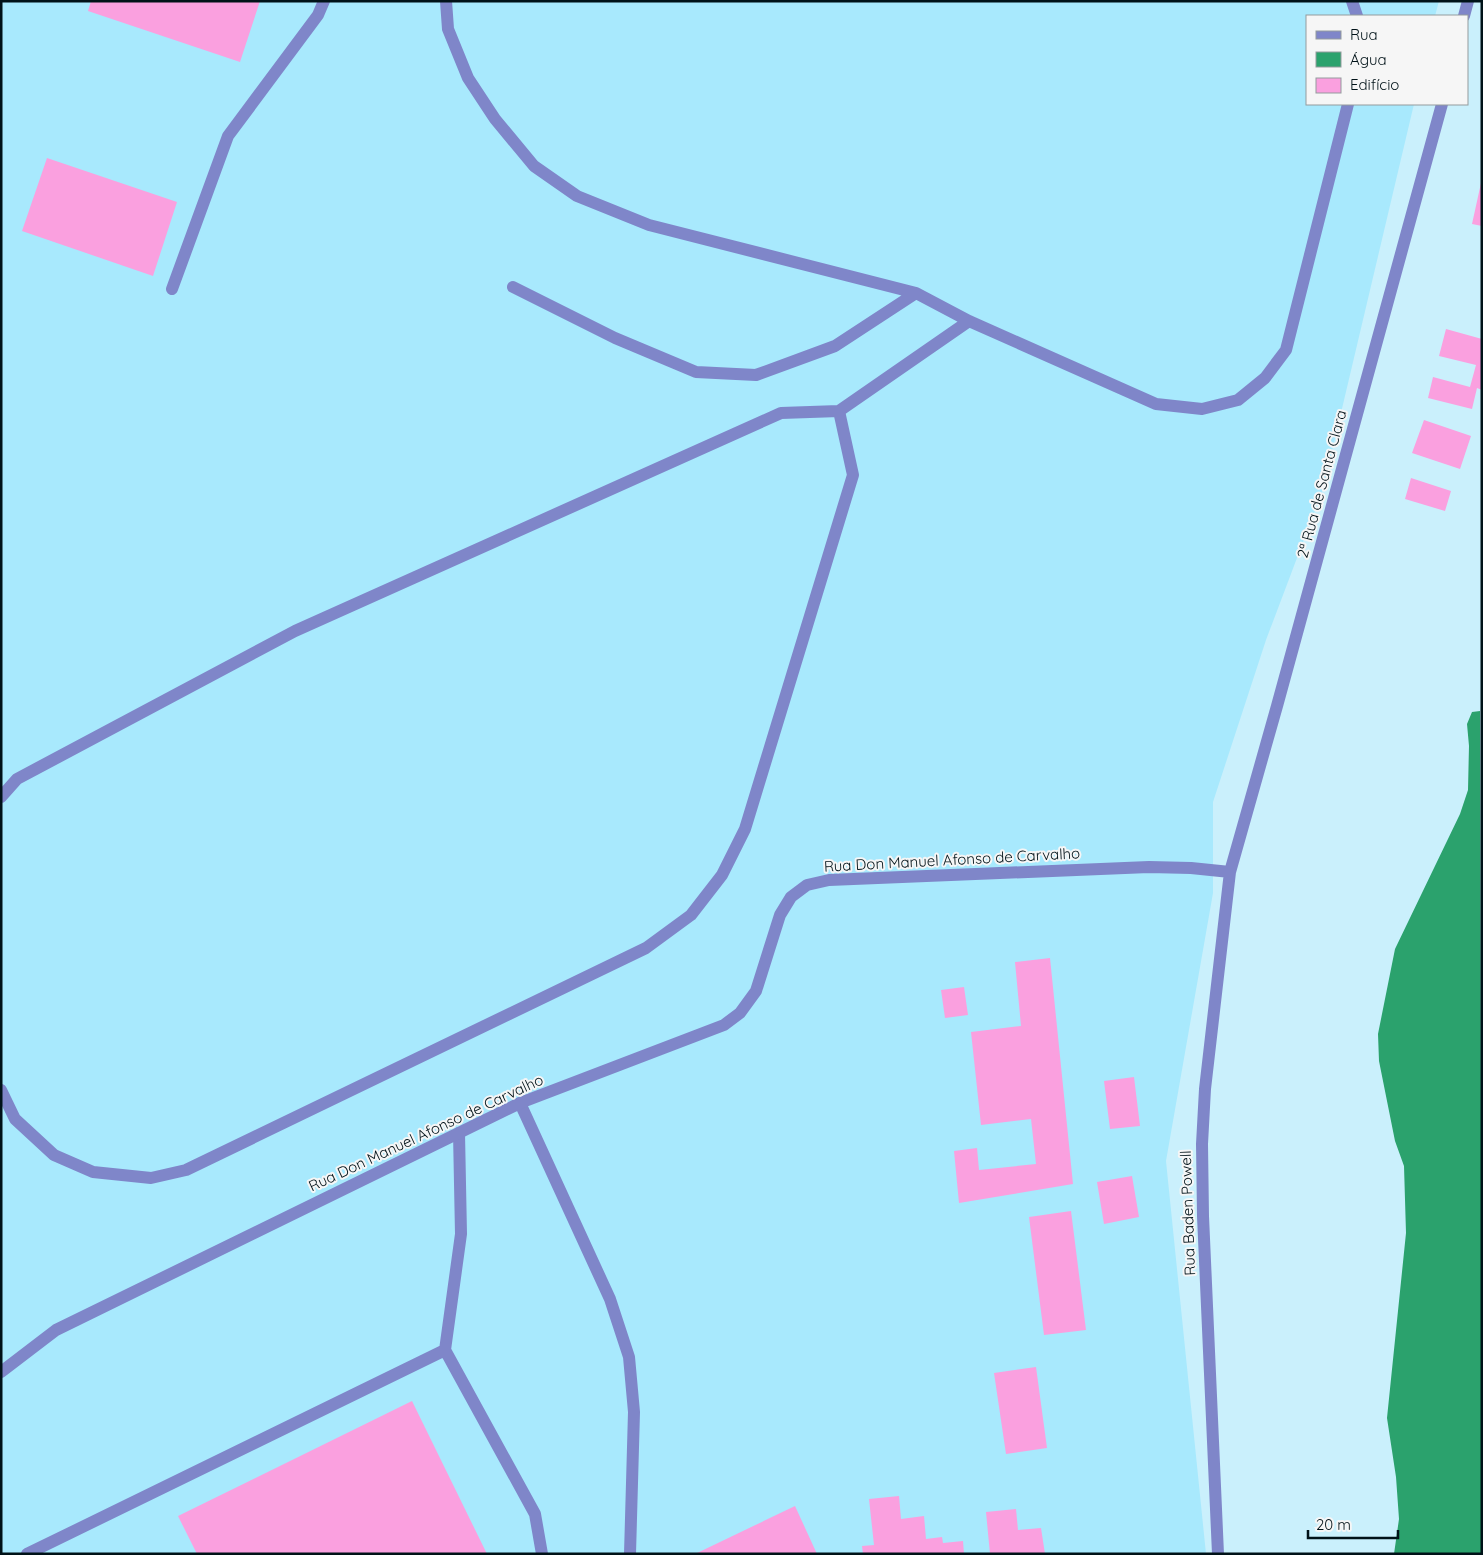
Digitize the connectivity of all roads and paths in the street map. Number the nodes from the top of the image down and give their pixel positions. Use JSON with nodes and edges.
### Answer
{"nodes":[{"id":1,"x":324,"y":1,"type":"edge"},
{"id":2,"x":446,"y":1,"type":"edge"},
{"id":3,"x":1352,"y":1,"type":"edge"},
{"id":4,"x":1468,"y":1,"type":"edge"},
{"id":5,"x":1357,"y":15,"type":"edge"},
{"id":6,"x":1464,"y":15,"type":"edge"},
{"id":7,"x":1348,"y":105,"type":"edge"},
{"id":8,"x":1442,"y":105,"type":"edge"},
{"id":9,"x":513,"y":288,"type":"dead end"},
{"id":10,"x":172,"y":289,"type":"dead end"},
{"id":11,"x":916,"y":293,"type":"junction"},
{"id":12,"x":969,"y":321,"type":"junction"},
{"id":13,"x":839,"y":411,"type":"junction"},
{"id":14,"x":1,"y":797,"type":"edge"},
{"id":15,"x":1230,"y":872,"type":"junction"},
{"id":16,"x":1,"y":1090,"type":"edge"},
{"id":17,"x":520,"y":1103,"type":"junction"},
{"id":18,"x":459,"y":1133,"type":"junction"},
{"id":19,"x":445,"y":1350,"type":"junction"},
{"id":20,"x":1,"y":1372,"type":"edge"},
{"id":21,"x":27,"y":1554,"type":"edge"},
{"id":22,"x":542,"y":1554,"type":"edge"},
{"id":23,"x":630,"y":1554,"type":"edge"},
{"id":24,"x":1218,"y":1554,"type":"edge"}],
"edges":[{"from":1,"to":10,"type":"street"},
{"from":2,"to":11,"type":"street"},
{"from":3,"to":5,"type":"street"},
{"from":4,"to":6,"type":"street"},
{"from":7,"to":12,"type":"street"},
{"from":8,"to":15,"type":"street","name":"2ª Rua de Santa Clara"},
{"from":9,"to":11,"type":"street"},
{"from":11,"to":12,"type":"street"},
{"from":12,"to":13,"type":"street"},
{"from":13,"to":14,"type":"street"},
{"from":13,"to":16,"type":"street"},
{"from":15,"to":17,"type":"street","name":"Rua Don Manuel Afonso de Carvalho"},
{"from":15,"to":24,"type":"street","name":"Rua Baden Powell"},
{"from":17,"to":18,"type":"street","name":"Rua Don Manuel Afonso de Carvalho"},
{"from":17,"to":23,"type":"street"},
{"from":18,"to":19,"type":"street"},
{"from":18,"to":20,"type":"street","name":"Rua Don Manuel Afonso de Carvalho"},
{"from":19,"to":21,"type":"street"},
{"from":19,"to":22,"type":"street"}]}
